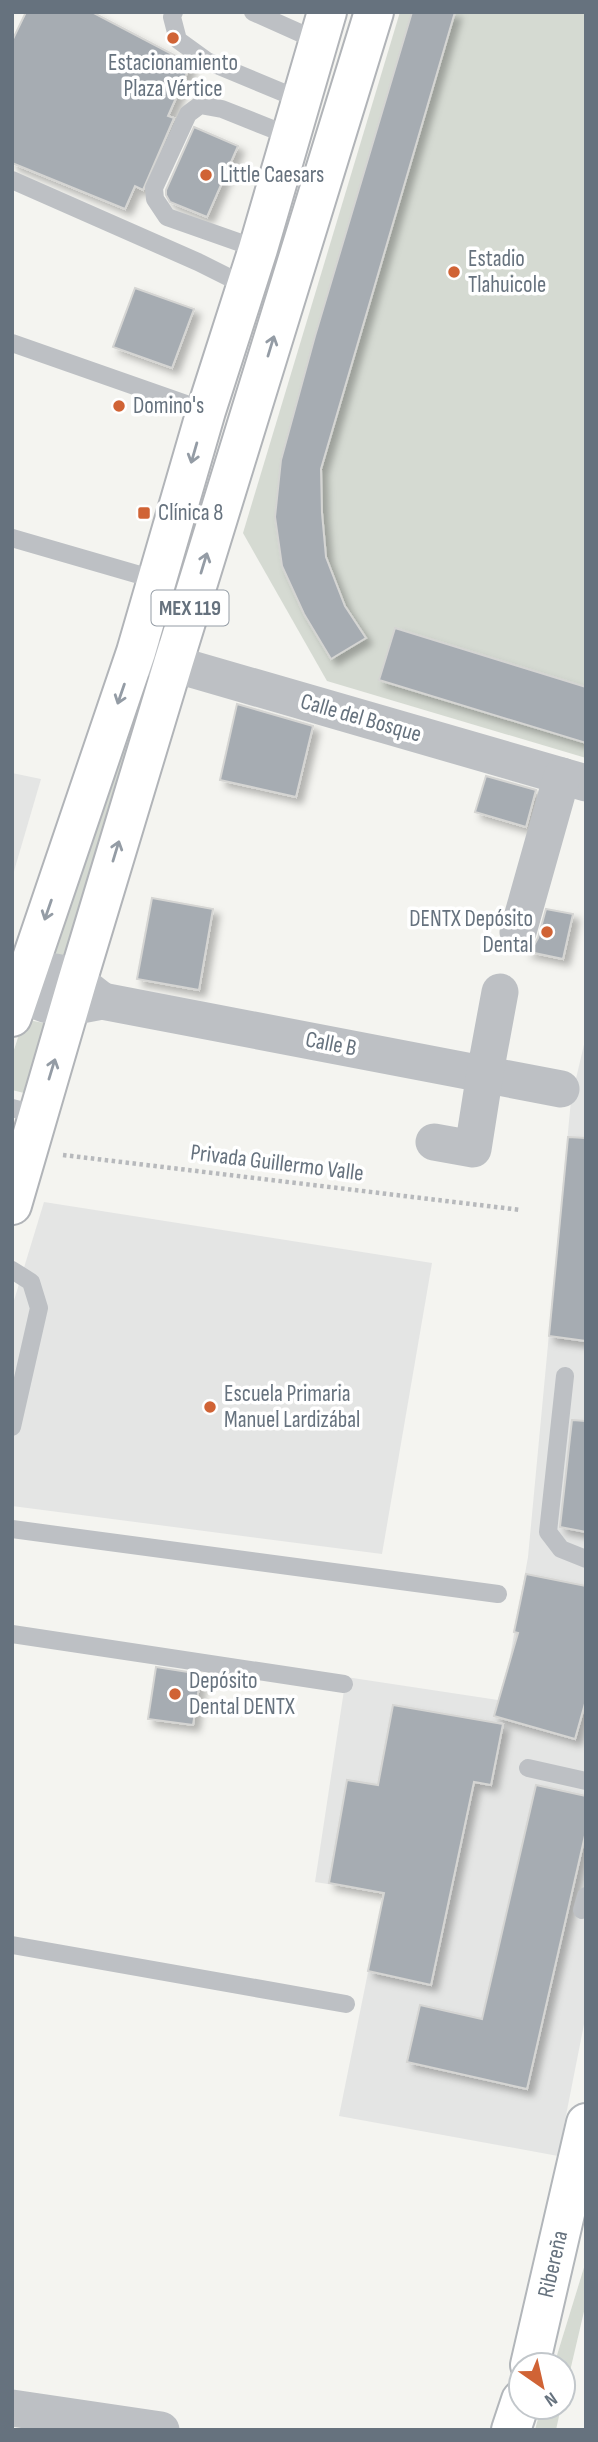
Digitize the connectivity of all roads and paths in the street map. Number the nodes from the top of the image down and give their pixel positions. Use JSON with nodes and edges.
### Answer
{"nodes":[{"id":1,"x":174,"y":12,"type":"edge"},
{"id":2,"x":253,"y":12,"type":"edge"},
{"id":3,"x":374,"y":12,"type":"edge"},
{"id":4,"x":322,"y":27,"type":"edge"},
{"id":5,"x":295,"y":118,"type":"junction"},
{"id":6,"x":12,"y":180,"type":"edge"},
{"id":7,"x":258,"y":249,"type":"junction"},
{"id":8,"x":246,"y":286,"type":"junction"},
{"id":9,"x":12,"y":342,"type":"edge"},
{"id":10,"x":206,"y":411,"type":"junction"},
{"id":11,"x":12,"y":537,"type":"edge"},
{"id":12,"x":157,"y":580,"type":"junction"},
{"id":13,"x":136,"y":652,"type":"junction"},
{"id":14,"x":173,"y":664,"type":"junction"},
{"id":15,"x":574,"y":780,"type":"edge"},
{"id":16,"x":518,"y":932,"type":"dead end"},
{"id":17,"x":500,"y":992,"type":"dead end"},
{"id":18,"x":20,"y":994,"type":"edge"},
{"id":19,"x":83,"y":996,"type":"junction"},
{"id":20,"x":485,"y":1073,"type":"junction"},
{"id":21,"x":561,"y":1089,"type":"dead end"},
{"id":22,"x":26,"y":1125,"type":"edge"},
{"id":23,"x":434,"y":1142,"type":"dead end"},
{"id":24,"x":12,"y":1205,"type":"edge"},
{"id":25,"x":521,"y":1210,"type":"dead end"},
{"id":26,"x":12,"y":1270,"type":"edge"},
{"id":27,"x":565,"y":1376,"type":"dead end"},
{"id":28,"x":12,"y":1427,"type":"edge"},
{"id":29,"x":12,"y":1529,"type":"edge"},
{"id":30,"x":586,"y":1559,"type":"edge"},
{"id":31,"x":498,"y":1594,"type":"dead end"},
{"id":32,"x":12,"y":1634,"type":"edge"},
{"id":33,"x":344,"y":1684,"type":"dead end"},
{"id":34,"x":528,"y":1768,"type":"dead end"},
{"id":35,"x":586,"y":1781,"type":"edge"},
{"id":36,"x":12,"y":1945,"type":"edge"},
{"id":37,"x":346,"y":2004,"type":"dead end"},
{"id":38,"x":586,"y":2123,"type":"edge"},
{"id":39,"x":533,"y":2351,"type":"edge"},
{"id":40,"x":12,"y":2408,"type":"edge"},
{"id":41,"x":161,"y":2430,"type":"edge"}],
"edges":[{"from":1,"to":5,"type":"lane"},
{"from":2,"to":4,"type":"lane"},
{"from":14,"to":3,"type":"main road","number":"MEX 119","one_way":true},
{"from":4,"to":5,"type":"main road","number":"MEX 119"},
{"from":5,"to":7,"type":"main road","number":"MEX 119"},
{"from":5,"to":7,"type":"lane"},
{"from":6,"to":8,"type":"lane"},
{"from":7,"to":8,"type":"main road","number":"MEX 119"},
{"from":8,"to":10,"type":"main road","number":"MEX 119"},
{"from":9,"to":10,"type":"lane"},
{"from":10,"to":12,"type":"main road","number":"MEX 119","one_way":true},
{"from":11,"to":12,"type":"lane"},
{"from":12,"to":13,"type":"main road","number":"MEX 119"},
{"from":13,"to":14,"type":"street","name":"Calle del Bosque"},
{"from":13,"to":18,"type":"main road","number":"MEX 119","one_way":true},
{"from":14,"to":15,"type":"street","name":"Calle del Bosque"},
{"from":19,"to":14,"type":"main road","number":"MEX 119","one_way":true},
{"from":15,"to":16,"type":"street"},
{"from":17,"to":20,"type":"street"},
{"from":18,"to":19,"type":"street","name":"Calle B"},
{"from":19,"to":20,"type":"street","name":"Calle B"},
{"from":22,"to":19,"type":"main road","number":"MEX 119","one_way":true},
{"from":20,"to":21,"type":"street","name":"Calle B"},
{"from":20,"to":23,"type":"street"},
{"from":22,"to":24,"type":"main road","number":"MEX 119"},
{"from":22,"to":25,"type":"path","name":"Privada Guillermo Valle"},
{"from":26,"to":28,"type":"lane"},
{"from":27,"to":30,"type":"lane"},
{"from":29,"to":31,"type":"lane"},
{"from":32,"to":33,"type":"lane"},
{"from":34,"to":35,"type":"lane"},
{"from":36,"to":37,"type":"lane"},
{"from":38,"to":39,"type":"main road","name":"Ribereña"},
{"from":40,"to":41,"type":"street"}]}
